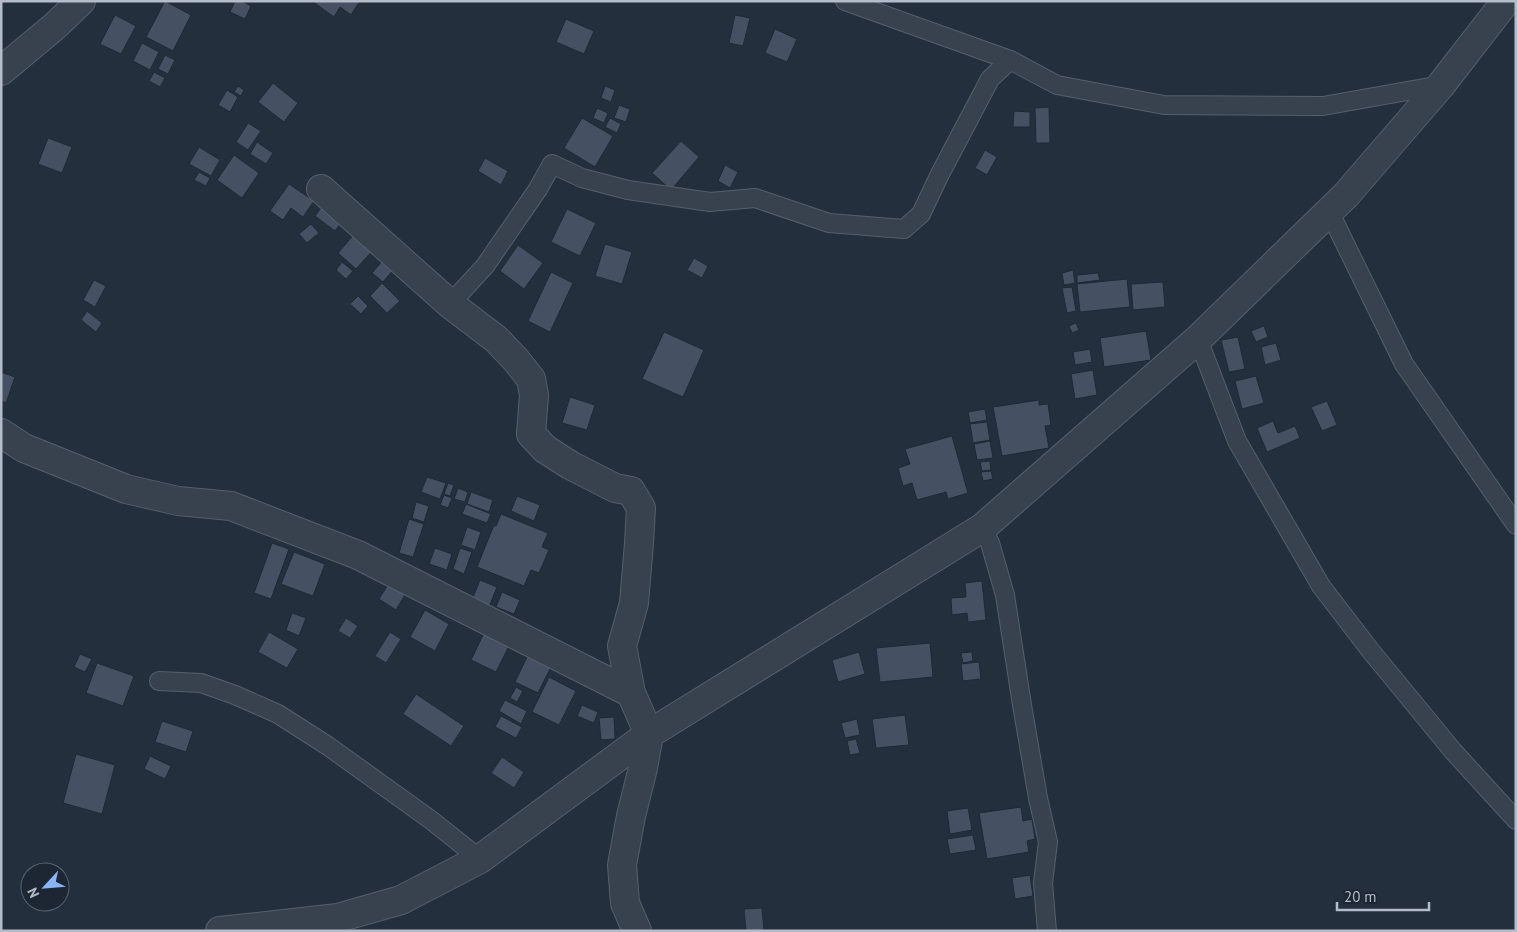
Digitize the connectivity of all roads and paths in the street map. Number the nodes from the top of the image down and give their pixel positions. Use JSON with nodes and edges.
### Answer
{"nodes":[{"id":1,"x":81,"y":1,"type":"edge"},
{"id":2,"x":845,"y":1,"type":"edge"},
{"id":3,"x":1506,"y":1,"type":"edge"},
{"id":4,"x":1010,"y":60,"type":"junction"},
{"id":5,"x":1,"y":71,"type":"edge"},
{"id":6,"x":1441,"y":84,"type":"junction"},
{"id":7,"x":321,"y":189,"type":"dead end"},
{"id":8,"x":1330,"y":211,"type":"junction"},
{"id":9,"x":450,"y":304,"type":"junction"},
{"id":10,"x":1198,"y":339,"type":"junction"},
{"id":11,"x":1,"y":433,"type":"edge"},
{"id":12,"x":1516,"y":525,"type":"edge"},
{"id":13,"x":982,"y":528,"type":"junction"},
{"id":14,"x":159,"y":681,"type":"dead end"},
{"id":15,"x":631,"y":693,"type":"junction"},
{"id":16,"x":648,"y":734,"type":"junction"},
{"id":17,"x":1516,"y":820,"type":"edge"},
{"id":18,"x":480,"y":859,"type":"junction"},
{"id":19,"x":220,"y":931,"type":"edge"},
{"id":20,"x":637,"y":931,"type":"edge"},
{"id":21,"x":1048,"y":931,"type":"edge"}],
"edges":[{"from":1,"to":5,"type":"street"},
{"from":2,"to":4,"type":"lane"},
{"from":3,"to":6,"type":"street"},
{"from":4,"to":6,"type":"lane"},
{"from":4,"to":9,"type":"lane"},
{"from":6,"to":8,"type":"street"},
{"from":7,"to":9,"type":"street"},
{"from":8,"to":10,"type":"street"},
{"from":8,"to":12,"type":"lane"},
{"from":9,"to":15,"type":"street"},
{"from":10,"to":13,"type":"street"},
{"from":10,"to":17,"type":"lane"},
{"from":11,"to":15,"type":"street"},
{"from":13,"to":16,"type":"street"},
{"from":13,"to":21,"type":"lane"},
{"from":14,"to":18,"type":"lane"},
{"from":15,"to":16,"type":"street"},
{"from":16,"to":18,"type":"street"},
{"from":16,"to":20,"type":"street"},
{"from":18,"to":19,"type":"street"}]}
